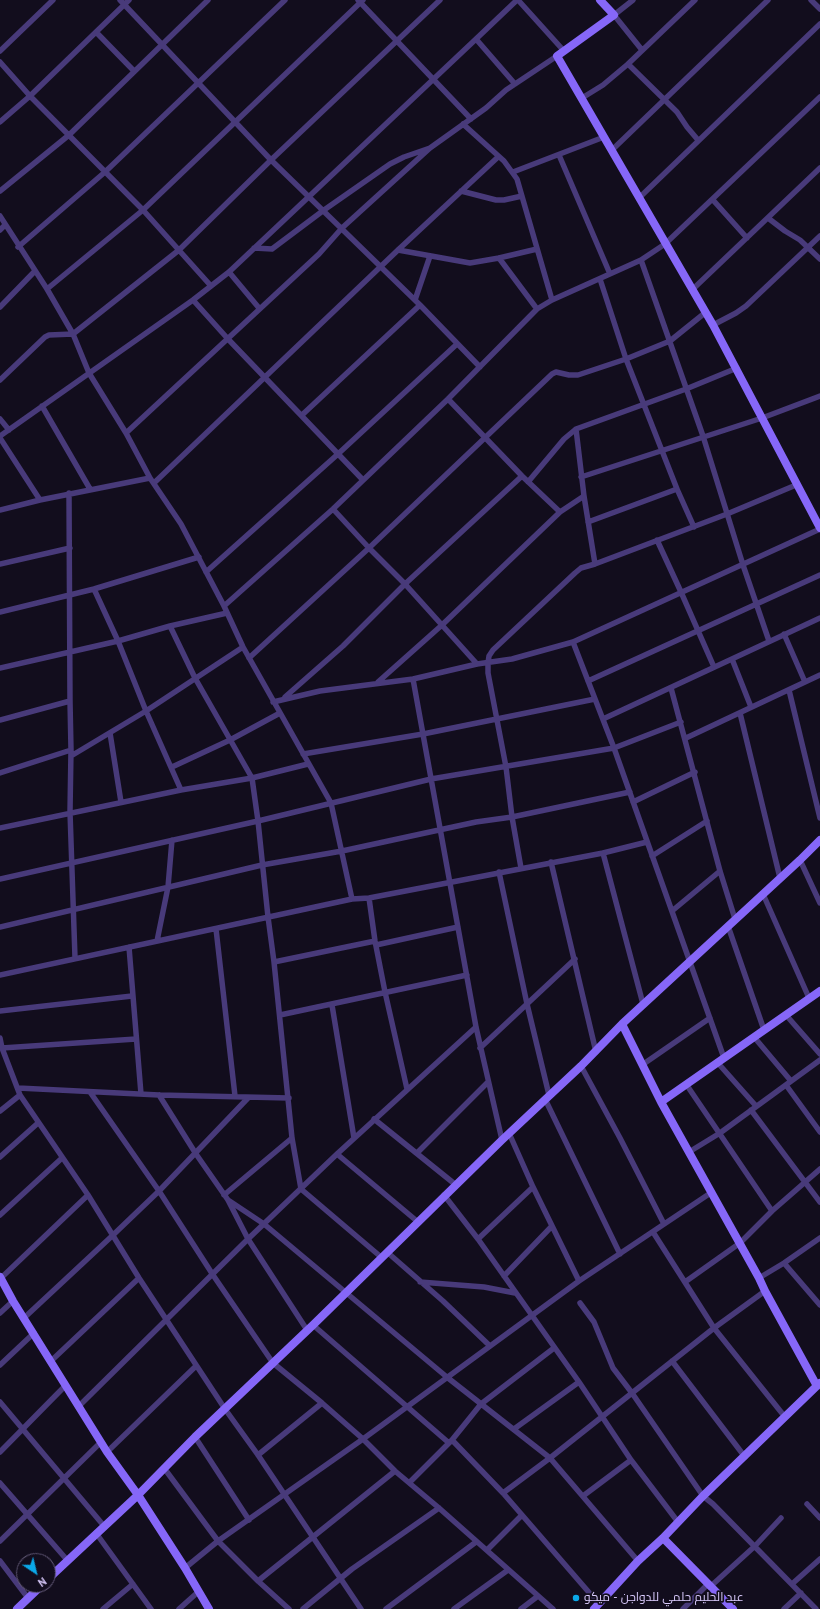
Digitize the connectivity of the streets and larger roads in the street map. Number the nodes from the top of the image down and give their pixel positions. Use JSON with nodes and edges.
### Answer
{"nodes":[{"id":1,"x":54,"y":0,"type":"edge"},
{"id":2,"x":129,"y":0,"type":"edge"},
{"id":3,"x":208,"y":0,"type":"edge"},
{"id":4,"x":285,"y":0,"type":"edge"},
{"id":5,"x":440,"y":0,"type":"edge"},
{"id":6,"x":518,"y":0,"type":"edge"},
{"id":7,"x":600,"y":0,"type":"edge"},
{"id":8,"x":633,"y":0,"type":"edge"},
{"id":9,"x":695,"y":0,"type":"edge"},
{"id":10,"x":768,"y":0,"type":"edge"},
{"id":11,"x":811,"y":0,"type":"edge"},
{"id":12,"x":361,"y":1,"type":"edge"},
{"id":13,"x":122,"y":2,"type":"edge"},
{"id":14,"x":820,"y":9,"type":"edge"},
{"id":15,"x":614,"y":15,"type":"junction"},
{"id":16,"x":820,"y":24,"type":"edge"},
{"id":17,"x":96,"y":32,"type":"junction"},
{"id":18,"x":476,"y":39,"type":"junction"},
{"id":19,"x":397,"y":41,"type":"junction"},
{"id":20,"x":161,"y":44,"type":"junction"},
{"id":21,"x":642,"y":50,"type":"junction"},
{"id":22,"x":0,"y":51,"type":"edge"},
{"id":23,"x":560,"y":54,"type":"junction"},
{"id":24,"x":0,"y":62,"type":"edge"},
{"id":25,"x":628,"y":64,"type":"junction"},
{"id":26,"x":134,"y":71,"type":"junction"},
{"id":27,"x":433,"y":79,"type":"junction"},
{"id":28,"x":198,"y":84,"type":"junction"},
{"id":29,"x":515,"y":84,"type":"junction"},
{"id":30,"x":30,"y":96,"type":"junction"},
{"id":31,"x":820,"y":97,"type":"edge"},
{"id":32,"x":582,"y":98,"type":"junction"},
{"id":33,"x":665,"y":100,"type":"junction"},
{"id":34,"x":471,"y":119,"type":"junction"},
{"id":35,"x":0,"y":122,"type":"edge"},
{"id":36,"x":235,"y":122,"type":"junction"},
{"id":37,"x":463,"y":124,"type":"junction"},
{"id":38,"x":69,"y":135,"type":"junction"},
{"id":39,"x":604,"y":136,"type":"junction"},
{"id":40,"x":698,"y":140,"type":"junction"},
{"id":41,"x":430,"y":148,"type":"junction"},
{"id":42,"x":612,"y":150,"type":"junction"},
{"id":43,"x":559,"y":155,"type":"junction"},
{"id":44,"x":498,"y":157,"type":"junction"},
{"id":45,"x":271,"y":160,"type":"junction"},
{"id":46,"x":820,"y":168,"type":"edge"},
{"id":47,"x":105,"y":172,"type":"junction"},
{"id":48,"x":513,"y":172,"type":"junction"},
{"id":49,"x":461,"y":191,"type":"junction"},
{"id":50,"x":0,"y":192,"type":"edge"},
{"id":51,"x":522,"y":196,"type":"junction"},
{"id":52,"x":310,"y":197,"type":"junction"},
{"id":53,"x":638,"y":198,"type":"junction"},
{"id":54,"x":713,"y":200,"type":"junction"},
{"id":55,"x":143,"y":210,"type":"junction"},
{"id":56,"x":324,"y":210,"type":"junction"},
{"id":57,"x":0,"y":216,"type":"edge"},
{"id":58,"x":768,"y":218,"type":"junction"},
{"id":59,"x":5,"y":225,"type":"junction"},
{"id":60,"x":342,"y":228,"type":"junction"},
{"id":61,"x":0,"y":230,"type":"edge"},
{"id":62,"x":820,"y":236,"type":"edge"},
{"id":63,"x":747,"y":238,"type":"junction"},
{"id":64,"x":665,"y":244,"type":"junction"},
{"id":65,"x":18,"y":247,"type":"junction"},
{"id":66,"x":808,"y":247,"type":"junction"},
{"id":67,"x":254,"y":248,"type":"junction"},
{"id":68,"x":537,"y":249,"type":"junction"},
{"id":69,"x":179,"y":250,"type":"junction"},
{"id":70,"x":398,"y":250,"type":"junction"},
{"id":71,"x":430,"y":256,"type":"junction"},
{"id":72,"x":499,"y":258,"type":"junction"},
{"id":73,"x":820,"y":259,"type":"edge"},
{"id":74,"x":641,"y":260,"type":"junction"},
{"id":75,"x":381,"y":267,"type":"junction"},
{"id":76,"x":35,"y":272,"type":"junction"},
{"id":77,"x":229,"y":272,"type":"junction"},
{"id":78,"x":610,"y":274,"type":"junction"},
{"id":79,"x":600,"y":279,"type":"junction"},
{"id":80,"x":211,"y":286,"type":"junction"},
{"id":81,"x":47,"y":289,"type":"junction"},
{"id":82,"x":693,"y":289,"type":"junction"},
{"id":83,"x":194,"y":300,"type":"junction"},
{"id":84,"x":414,"y":300,"type":"junction"},
{"id":85,"x":552,"y":300,"type":"junction"},
{"id":86,"x":420,"y":305,"type":"junction"},
{"id":87,"x":0,"y":307,"type":"edge"},
{"id":88,"x":259,"y":308,"type":"junction"},
{"id":89,"x":537,"y":309,"type":"junction"},
{"id":90,"x":706,"y":312,"type":"junction"},
{"id":91,"x":713,"y":324,"type":"junction"},
{"id":92,"x":73,"y":334,"type":"junction"},
{"id":93,"x":228,"y":339,"type":"junction"},
{"id":94,"x":670,"y":341,"type":"junction"},
{"id":95,"x":457,"y":344,"type":"junction"},
{"id":96,"x":626,"y":359,"type":"junction"},
{"id":97,"x":480,"y":367,"type":"junction"},
{"id":98,"x":736,"y":368,"type":"junction"},
{"id":99,"x":89,"y":374,"type":"junction"},
{"id":100,"x":265,"y":376,"type":"junction"},
{"id":101,"x":0,"y":380,"type":"edge"},
{"id":102,"x":686,"y":389,"type":"junction"},
{"id":103,"x":820,"y":396,"type":"edge"},
{"id":104,"x":448,"y":399,"type":"junction"},
{"id":105,"x":644,"y":404,"type":"junction"},
{"id":106,"x":42,"y":406,"type":"junction"},
{"id":107,"x":302,"y":415,"type":"junction"},
{"id":108,"x":762,"y":418,"type":"junction"},
{"id":109,"x":0,"y":419,"type":"edge"},
{"id":110,"x":576,"y":429,"type":"junction"},
{"id":111,"x":9,"y":430,"type":"junction"},
{"id":112,"x":126,"y":433,"type":"junction"},
{"id":113,"x":703,"y":436,"type":"junction"},
{"id":114,"x":0,"y":437,"type":"edge"},
{"id":115,"x":485,"y":437,"type":"junction"},
{"id":116,"x":662,"y":450,"type":"junction"},
{"id":117,"x":338,"y":454,"type":"junction"},
{"id":118,"x":522,"y":476,"type":"junction"},
{"id":119,"x":581,"y":477,"type":"junction"},
{"id":120,"x":150,"y":478,"type":"junction"},
{"id":121,"x":363,"y":480,"type":"junction"},
{"id":122,"x":528,"y":482,"type":"junction"},
{"id":123,"x":154,"y":484,"type":"junction"},
{"id":124,"x":796,"y":485,"type":"junction"},
{"id":125,"x":90,"y":489,"type":"junction"},
{"id":126,"x":677,"y":489,"type":"junction"},
{"id":127,"x":70,"y":493,"type":"junction"},
{"id":128,"x":584,"y":496,"type":"junction"},
{"id":129,"x":40,"y":500,"type":"junction"},
{"id":130,"x":333,"y":509,"type":"junction"},
{"id":131,"x":0,"y":510,"type":"edge"},
{"id":132,"x":560,"y":512,"type":"junction"},
{"id":133,"x":727,"y":514,"type":"junction"},
{"id":134,"x":588,"y":522,"type":"junction"},
{"id":135,"x":694,"y":527,"type":"junction"},
{"id":136,"x":820,"y":528,"type":"edge"},
{"id":137,"x":657,"y":540,"type":"junction"},
{"id":138,"x":70,"y":548,"type":"junction"},
{"id":139,"x":369,"y":548,"type":"junction"},
{"id":140,"x":199,"y":557,"type":"junction"},
{"id":141,"x":0,"y":564,"type":"edge"},
{"id":142,"x":595,"y":564,"type":"junction"},
{"id":143,"x":743,"y":565,"type":"junction"},
{"id":144,"x":206,"y":572,"type":"junction"},
{"id":145,"x":820,"y":575,"type":"edge"},
{"id":146,"x":405,"y":584,"type":"junction"},
{"id":147,"x":94,"y":589,"type":"junction"},
{"id":148,"x":682,"y":592,"type":"junction"},
{"id":149,"x":70,"y":595,"type":"junction"},
{"id":150,"x":756,"y":605,"type":"junction"},
{"id":151,"x":224,"y":606,"type":"junction"},
{"id":152,"x":0,"y":612,"type":"edge"},
{"id":153,"x":227,"y":613,"type":"junction"},
{"id":154,"x":820,"y":618,"type":"edge"},
{"id":155,"x":442,"y":625,"type":"junction"},
{"id":156,"x":170,"y":626,"type":"junction"},
{"id":157,"x":698,"y":631,"type":"junction"},
{"id":158,"x":784,"y":634,"type":"junction"},
{"id":159,"x":118,"y":641,"type":"junction"},
{"id":160,"x":769,"y":641,"type":"junction"},
{"id":161,"x":573,"y":642,"type":"junction"},
{"id":162,"x":243,"y":647,"type":"junction"},
{"id":163,"x":69,"y":652,"type":"junction"},
{"id":164,"x":249,"y":658,"type":"junction"},
{"id":165,"x":732,"y":659,"type":"junction"},
{"id":166,"x":488,"y":663,"type":"junction"},
{"id":167,"x":477,"y":664,"type":"junction"},
{"id":168,"x":714,"y":667,"type":"junction"},
{"id":169,"x":0,"y":668,"type":"edge"},
{"id":170,"x":820,"y":675,"type":"edge"},
{"id":171,"x":195,"y":678,"type":"junction"},
{"id":172,"x":413,"y":679,"type":"junction"},
{"id":173,"x":588,"y":681,"type":"junction"},
{"id":174,"x":805,"y":682,"type":"junction"},
{"id":175,"x":377,"y":683,"type":"junction"},
{"id":176,"x":671,"y":688,"type":"junction"},
{"id":177,"x":789,"y":690,"type":"junction"},
{"id":178,"x":284,"y":698,"type":"junction"},
{"id":179,"x":595,"y":699,"type":"junction"},
{"id":180,"x":70,"y":700,"type":"junction"},
{"id":181,"x":273,"y":702,"type":"junction"},
{"id":182,"x":751,"y":707,"type":"junction"},
{"id":183,"x":146,"y":710,"type":"junction"},
{"id":184,"x":280,"y":713,"type":"junction"},
{"id":185,"x":740,"y":713,"type":"junction"},
{"id":186,"x":497,"y":719,"type":"junction"},
{"id":187,"x":603,"y":719,"type":"junction"},
{"id":188,"x":0,"y":720,"type":"edge"},
{"id":189,"x":681,"y":722,"type":"junction"},
{"id":190,"x":110,"y":733,"type":"junction"},
{"id":191,"x":423,"y":734,"type":"junction"},
{"id":192,"x":686,"y":738,"type":"junction"},
{"id":193,"x":230,"y":740,"type":"junction"},
{"id":194,"x":614,"y":748,"type":"junction"},
{"id":195,"x":71,"y":753,"type":"junction"},
{"id":196,"x":303,"y":754,"type":"junction"},
{"id":197,"x":308,"y":764,"type":"junction"},
{"id":198,"x":172,"y":767,"type":"junction"},
{"id":199,"x":506,"y":767,"type":"junction"},
{"id":200,"x":695,"y":772,"type":"junction"},
{"id":201,"x":0,"y":773,"type":"edge"},
{"id":202,"x":252,"y":778,"type":"junction"},
{"id":203,"x":431,"y":779,"type":"junction"},
{"id":204,"x":181,"y":790,"type":"junction"},
{"id":205,"x":630,"y":792,"type":"junction"},
{"id":206,"x":121,"y":802,"type":"junction"},
{"id":207,"x":633,"y":802,"type":"junction"},
{"id":208,"x":331,"y":803,"type":"junction"},
{"id":209,"x":70,"y":812,"type":"junction"},
{"id":210,"x":512,"y":817,"type":"junction"},
{"id":211,"x":820,"y":818,"type":"edge"},
{"id":212,"x":258,"y":821,"type":"junction"},
{"id":213,"x":707,"y":821,"type":"junction"},
{"id":214,"x":0,"y":828,"type":"edge"},
{"id":215,"x":440,"y":830,"type":"junction"},
{"id":216,"x":172,"y":840,"type":"junction"},
{"id":217,"x":820,"y":840,"type":"edge"},
{"id":218,"x":647,"y":842,"type":"junction"},
{"id":219,"x":342,"y":851,"type":"junction"},
{"id":220,"x":603,"y":853,"type":"junction"},
{"id":221,"x":652,"y":856,"type":"junction"},
{"id":222,"x":800,"y":860,"type":"junction"},
{"id":223,"x":551,"y":862,"type":"junction"},
{"id":224,"x":73,"y":863,"type":"junction"},
{"id":225,"x":262,"y":865,"type":"junction"},
{"id":226,"x":521,"y":868,"type":"junction"},
{"id":227,"x":720,"y":871,"type":"junction"},
{"id":228,"x":499,"y":872,"type":"junction"},
{"id":229,"x":780,"y":878,"type":"junction"},
{"id":230,"x":0,"y":879,"type":"edge"},
{"id":231,"x":449,"y":882,"type":"junction"},
{"id":232,"x":168,"y":887,"type":"junction"},
{"id":233,"x":763,"y":894,"type":"junction"},
{"id":234,"x":369,"y":898,"type":"junction"},
{"id":235,"x":352,"y":899,"type":"junction"},
{"id":236,"x":820,"y":903,"type":"edge"},
{"id":237,"x":73,"y":910,"type":"junction"},
{"id":238,"x":672,"y":911,"type":"junction"},
{"id":239,"x":268,"y":917,"type":"junction"},
{"id":240,"x":735,"y":919,"type":"junction"},
{"id":241,"x":728,"y":926,"type":"junction"},
{"id":242,"x":0,"y":927,"type":"edge"},
{"id":243,"x":458,"y":927,"type":"junction"},
{"id":244,"x":216,"y":929,"type":"junction"},
{"id":245,"x":157,"y":941,"type":"junction"},
{"id":246,"x":376,"y":943,"type":"junction"},
{"id":247,"x":129,"y":947,"type":"junction"},
{"id":248,"x":76,"y":958,"type":"junction"},
{"id":249,"x":574,"y":960,"type":"junction"},
{"id":250,"x":690,"y":960,"type":"junction"},
{"id":251,"x":274,"y":962,"type":"junction"},
{"id":252,"x":0,"y":975,"type":"edge"},
{"id":253,"x":467,"y":975,"type":"junction"},
{"id":254,"x":820,"y":991,"type":"edge"},
{"id":255,"x":385,"y":992,"type":"junction"},
{"id":256,"x":132,"y":996,"type":"junction"},
{"id":257,"x":809,"y":998,"type":"junction"},
{"id":258,"x":527,"y":1004,"type":"junction"},
{"id":259,"x":643,"y":1004,"type":"junction"},
{"id":260,"x":332,"y":1005,"type":"junction"},
{"id":261,"x":0,"y":1011,"type":"edge"},
{"id":262,"x":280,"y":1015,"type":"junction"},
{"id":263,"x":786,"y":1015,"type":"junction"},
{"id":264,"x":710,"y":1018,"type":"junction"},
{"id":265,"x":622,"y":1024,"type":"junction"},
{"id":266,"x":476,"y":1027,"type":"junction"},
{"id":267,"x":764,"y":1030,"type":"junction"},
{"id":268,"x":754,"y":1037,"type":"junction"},
{"id":269,"x":0,"y":1038,"type":"edge"},
{"id":270,"x":136,"y":1039,"type":"junction"},
{"id":271,"x":2,"y":1048,"type":"junction"},
{"id":272,"x":480,"y":1048,"type":"junction"},
{"id":273,"x":596,"y":1052,"type":"junction"},
{"id":274,"x":820,"y":1054,"type":"edge"},
{"id":275,"x":2,"y":1058,"type":"edge"},
{"id":276,"x":721,"y":1060,"type":"junction"},
{"id":277,"x":820,"y":1060,"type":"edge"},
{"id":278,"x":642,"y":1065,"type":"junction"},
{"id":279,"x":581,"y":1066,"type":"junction"},
{"id":280,"x":791,"y":1081,"type":"junction"},
{"id":281,"x":488,"y":1082,"type":"junction"},
{"id":282,"x":686,"y":1084,"type":"junction"},
{"id":283,"x":786,"y":1085,"type":"junction"},
{"id":284,"x":18,"y":1088,"type":"junction"},
{"id":285,"x":407,"y":1089,"type":"junction"},
{"id":286,"x":90,"y":1092,"type":"junction"},
{"id":287,"x":141,"y":1094,"type":"junction"},
{"id":288,"x":20,"y":1095,"type":"junction"},
{"id":289,"x":159,"y":1095,"type":"junction"},
{"id":290,"x":235,"y":1096,"type":"junction"},
{"id":291,"x":547,"y":1097,"type":"junction"},
{"id":292,"x":248,"y":1098,"type":"junction"},
{"id":293,"x":289,"y":1098,"type":"junction"},
{"id":294,"x":661,"y":1102,"type":"junction"},
{"id":295,"x":753,"y":1108,"type":"junction"},
{"id":296,"x":0,"y":1111,"type":"edge"},
{"id":297,"x":374,"y":1119,"type":"junction"},
{"id":298,"x":38,"y":1123,"type":"junction"},
{"id":299,"x":820,"y":1132,"type":"edge"},
{"id":300,"x":509,"y":1133,"type":"junction"},
{"id":301,"x":720,"y":1133,"type":"junction"},
{"id":302,"x":292,"y":1138,"type":"junction"},
{"id":303,"x":354,"y":1138,"type":"junction"},
{"id":304,"x":502,"y":1140,"type":"junction"},
{"id":305,"x":689,"y":1152,"type":"junction"},
{"id":306,"x":417,"y":1153,"type":"junction"},
{"id":307,"x":196,"y":1154,"type":"junction"},
{"id":308,"x":337,"y":1154,"type":"junction"},
{"id":309,"x":0,"y":1157,"type":"edge"},
{"id":310,"x":62,"y":1158,"type":"junction"},
{"id":311,"x":820,"y":1169,"type":"edge"},
{"id":312,"x":805,"y":1182,"type":"junction"},
{"id":313,"x":456,"y":1185,"type":"junction"},
{"id":314,"x":532,"y":1187,"type":"junction"},
{"id":315,"x":301,"y":1189,"type":"junction"},
{"id":316,"x":159,"y":1191,"type":"junction"},
{"id":317,"x":712,"y":1192,"type":"junction"},
{"id":318,"x":88,"y":1195,"type":"junction"},
{"id":319,"x":444,"y":1195,"type":"junction"},
{"id":320,"x":226,"y":1197,"type":"junction"},
{"id":321,"x":820,"y":1202,"type":"edge"},
{"id":322,"x":772,"y":1211,"type":"junction"},
{"id":323,"x":0,"y":1215,"type":"edge"},
{"id":324,"x":418,"y":1222,"type":"junction"},
{"id":325,"x":264,"y":1224,"type":"junction"},
{"id":326,"x":664,"y":1224,"type":"junction"},
{"id":327,"x":552,"y":1226,"type":"junction"},
{"id":328,"x":653,"y":1232,"type":"junction"},
{"id":329,"x":112,"y":1236,"type":"junction"},
{"id":330,"x":820,"y":1238,"type":"edge"},
{"id":331,"x":248,"y":1239,"type":"junction"},
{"id":332,"x":478,"y":1239,"type":"junction"},
{"id":333,"x":740,"y":1243,"type":"junction"},
{"id":334,"x":620,"y":1254,"type":"junction"},
{"id":335,"x":384,"y":1255,"type":"junction"},
{"id":336,"x":784,"y":1263,"type":"junction"},
{"id":337,"x":213,"y":1275,"type":"junction"},
{"id":338,"x":504,"y":1276,"type":"junction"},
{"id":339,"x":0,"y":1277,"type":"edge"},
{"id":340,"x":139,"y":1278,"type":"junction"},
{"id":341,"x":759,"y":1278,"type":"junction"},
{"id":342,"x":579,"y":1281,"type":"junction"},
{"id":343,"x":420,"y":1282,"type":"junction"},
{"id":344,"x":685,"y":1282,"type":"junction"},
{"id":345,"x":764,"y":1291,"type":"junction"},
{"id":346,"x":345,"y":1292,"type":"junction"},
{"id":347,"x":515,"y":1293,"type":"junction"},
{"id":348,"x":13,"y":1301,"type":"junction"},
{"id":349,"x":819,"y":1302,"type":"edge"},
{"id":350,"x":580,"y":1303,"type":"dead end"},
{"id":351,"x":0,"y":1313,"type":"edge"},
{"id":352,"x":532,"y":1316,"type":"junction"},
{"id":353,"x":24,"y":1318,"type":"junction"},
{"id":354,"x":166,"y":1320,"type":"junction"},
{"id":355,"x":310,"y":1328,"type":"junction"},
{"id":356,"x":714,"y":1328,"type":"junction"},
{"id":357,"x":34,"y":1333,"type":"junction"},
{"id":358,"x":490,"y":1346,"type":"junction"},
{"id":359,"x":554,"y":1348,"type":"junction"},
{"id":360,"x":51,"y":1361,"type":"junction"},
{"id":361,"x":672,"y":1361,"type":"junction"},
{"id":362,"x":272,"y":1363,"type":"junction"},
{"id":363,"x":0,"y":1365,"type":"edge"},
{"id":364,"x":196,"y":1366,"type":"junction"},
{"id":365,"x":448,"y":1378,"type":"junction"},
{"id":366,"x":579,"y":1382,"type":"junction"},
{"id":367,"x":66,"y":1385,"type":"junction"},
{"id":368,"x":818,"y":1385,"type":"edge"},
{"id":369,"x":632,"y":1393,"type":"junction"},
{"id":370,"x":0,"y":1402,"type":"edge"},
{"id":371,"x":322,"y":1403,"type":"junction"},
{"id":372,"x":481,"y":1404,"type":"junction"},
{"id":373,"x":79,"y":1406,"type":"junction"},
{"id":374,"x":406,"y":1407,"type":"junction"},
{"id":375,"x":225,"y":1410,"type":"junction"},
{"id":376,"x":602,"y":1416,"type":"junction"},
{"id":377,"x":785,"y":1417,"type":"junction"},
{"id":378,"x":514,"y":1429,"type":"junction"},
{"id":379,"x":22,"y":1430,"type":"junction"},
{"id":380,"x":195,"y":1437,"type":"junction"},
{"id":381,"x":363,"y":1439,"type":"junction"},
{"id":382,"x":450,"y":1441,"type":"junction"},
{"id":383,"x":101,"y":1442,"type":"junction"},
{"id":384,"x":0,"y":1452,"type":"edge"},
{"id":385,"x":107,"y":1452,"type":"junction"},
{"id":386,"x":258,"y":1455,"type":"junction"},
{"id":387,"x":745,"y":1456,"type":"junction"},
{"id":388,"x":550,"y":1458,"type":"junction"},
{"id":389,"x":631,"y":1460,"type":"junction"},
{"id":390,"x":164,"y":1468,"type":"junction"},
{"id":391,"x":395,"y":1471,"type":"junction"},
{"id":392,"x":64,"y":1479,"type":"junction"},
{"id":393,"x":410,"y":1482,"type":"junction"},
{"id":394,"x":0,"y":1483,"type":"edge"},
{"id":395,"x":503,"y":1493,"type":"junction"},
{"id":396,"x":284,"y":1494,"type":"junction"},
{"id":397,"x":138,"y":1495,"type":"junction"},
{"id":398,"x":583,"y":1496,"type":"junction"},
{"id":399,"x":703,"y":1496,"type":"junction"},
{"id":400,"x":807,"y":1504,"type":"dead end"},
{"id":401,"x":439,"y":1508,"type":"junction"},
{"id":402,"x":27,"y":1515,"type":"junction"},
{"id":403,"x":522,"y":1515,"type":"junction"},
{"id":404,"x":780,"y":1518,"type":"dead end"},
{"id":405,"x":820,"y":1518,"type":"edge"},
{"id":406,"x":249,"y":1520,"type":"junction"},
{"id":407,"x":678,"y":1522,"type":"junction"},
{"id":408,"x":104,"y":1526,"type":"junction"},
{"id":409,"x":96,"y":1533,"type":"junction"},
{"id":410,"x":313,"y":1537,"type":"junction"},
{"id":411,"x":663,"y":1538,"type":"junction"},
{"id":412,"x":0,"y":1541,"type":"edge"},
{"id":413,"x":218,"y":1542,"type":"junction"},
{"id":414,"x":476,"y":1542,"type":"junction"},
{"id":415,"x":755,"y":1546,"type":"junction"},
{"id":416,"x":487,"y":1550,"type":"junction"},
{"id":417,"x":820,"y":1559,"type":"edge"},
{"id":418,"x":0,"y":1561,"type":"edge"},
{"id":419,"x":68,"y":1561,"type":"junction"},
{"id":420,"x":638,"y":1561,"type":"junction"},
{"id":421,"x":185,"y":1568,"type":"junction"},
{"id":422,"x":508,"y":1570,"type":"junction"},
{"id":423,"x":56,"y":1572,"type":"edge"},
{"id":424,"x":340,"y":1579,"type":"junction"},
{"id":425,"x":258,"y":1582,"type":"junction"},
{"id":426,"x":133,"y":1584,"type":"junction"},
{"id":427,"x":792,"y":1584,"type":"junction"},
{"id":428,"x":710,"y":1585,"type":"junction"},
{"id":429,"x":198,"y":1592,"type":"junction"},
{"id":430,"x":33,"y":1593,"type":"edge"},
{"id":431,"x":801,"y":1593,"type":"junction"},
{"id":432,"x":538,"y":1596,"type":"junction"},
{"id":433,"x":28,"y":1598,"type":"junction"},
{"id":434,"x":597,"y":1607,"type":"edge"},
{"id":435,"x":20,"y":1608,"type":"edge"},
{"id":436,"x":102,"y":1609,"type":"edge"},
{"id":437,"x":151,"y":1609,"type":"edge"},
{"id":438,"x":179,"y":1609,"type":"edge"},
{"id":439,"x":209,"y":1609,"type":"edge"},
{"id":440,"x":289,"y":1609,"type":"edge"},
{"id":441,"x":303,"y":1609,"type":"edge"},
{"id":442,"x":361,"y":1609,"type":"edge"},
{"id":443,"x":386,"y":1609,"type":"edge"},
{"id":444,"x":454,"y":1609,"type":"edge"},
{"id":445,"x":521,"y":1609,"type":"edge"},
{"id":446,"x":553,"y":1609,"type":"edge"},
{"id":447,"x":683,"y":1609,"type":"edge"},
{"id":448,"x":733,"y":1609,"type":"edge"},
{"id":449,"x":784,"y":1609,"type":"edge"},
{"id":450,"x":816,"y":1609,"type":"edge"}],
"edges":[{"from":1,"to":22,"type":"street"},
{"from":2,"to":13,"type":"street"},
{"from":3,"to":20,"type":"street"},
{"from":4,"to":28,"type":"street"},
{"from":5,"to":19,"type":"street"},
{"from":6,"to":18,"type":"street"},
{"from":6,"to":23,"type":"street"},
{"from":7,"to":15,"type":"street"},
{"from":8,"to":15,"type":"street"},
{"from":9,"to":21,"type":"street"},
{"from":10,"to":33,"type":"street"},
{"from":11,"to":14,"type":"street"},
{"from":12,"to":19,"type":"street"},
{"from":12,"to":36,"type":"street"},
{"from":13,"to":17,"type":"street"},
{"from":13,"to":20,"type":"street"},
{"from":15,"to":21,"type":"street"},
{"from":15,"to":23,"type":"street"},
{"from":16,"to":40,"type":"street"},
{"from":17,"to":26,"type":"street"},
{"from":17,"to":30,"type":"street"},
{"from":18,"to":27,"type":"street"},
{"from":18,"to":29,"type":"street"},
{"from":19,"to":27,"type":"street"},
{"from":19,"to":45,"type":"street"},
{"from":20,"to":26,"type":"street"},
{"from":20,"to":28,"type":"street"},
{"from":21,"to":25,"type":"street"},
{"from":23,"to":29,"type":"street"},
{"from":23,"to":32,"type":"street"},
{"from":24,"to":30,"type":"street"},
{"from":25,"to":32,"type":"street"},
{"from":25,"to":33,"type":"street"},
{"from":26,"to":38,"type":"street"},
{"from":27,"to":34,"type":"street"},
{"from":27,"to":52,"type":"street"},
{"from":28,"to":36,"type":"street"},
{"from":28,"to":47,"type":"street"},
{"from":29,"to":34,"type":"street"},
{"from":30,"to":35,"type":"street"},
{"from":30,"to":38,"type":"street"},
{"from":31,"to":54,"type":"street"},
{"from":32,"to":39,"type":"street"},
{"from":33,"to":40,"type":"street"},
{"from":33,"to":42,"type":"street"},
{"from":34,"to":37,"type":"street"},
{"from":36,"to":45,"type":"street"},
{"from":36,"to":55,"type":"street"},
{"from":37,"to":41,"type":"street"},
{"from":37,"to":44,"type":"street"},
{"from":38,"to":47,"type":"street"},
{"from":38,"to":50,"type":"street"},
{"from":39,"to":42,"type":"street"},
{"from":39,"to":43,"type":"street"},
{"from":40,"to":53,"type":"street"},
{"from":41,"to":56,"type":"street"},
{"from":41,"to":60,"type":"street"},
{"from":42,"to":53,"type":"street"},
{"from":43,"to":48,"type":"street"},
{"from":43,"to":78,"type":"street"},
{"from":44,"to":48,"type":"street"},
{"from":44,"to":49,"type":"street"},
{"from":45,"to":52,"type":"street"},
{"from":45,"to":69,"type":"street"},
{"from":46,"to":58,"type":"street"},
{"from":47,"to":55,"type":"street"},
{"from":47,"to":65,"type":"street"},
{"from":48,"to":51,"type":"street"},
{"from":49,"to":51,"type":"street"},
{"from":49,"to":70,"type":"street"},
{"from":51,"to":68,"type":"street"},
{"from":52,"to":56,"type":"street"},
{"from":52,"to":67,"type":"street"},
{"from":53,"to":64,"type":"street"},
{"from":54,"to":63,"type":"street"},
{"from":54,"to":64,"type":"street"},
{"from":55,"to":69,"type":"street"},
{"from":55,"to":81,"type":"street"},
{"from":56,"to":60,"type":"street"},
{"from":56,"to":67,"type":"street"},
{"from":57,"to":59,"type":"street"},
{"from":58,"to":63,"type":"street"},
{"from":58,"to":66,"type":"street"},
{"from":59,"to":61,"type":"street"},
{"from":59,"to":65,"type":"street"},
{"from":60,"to":75,"type":"street"},
{"from":60,"to":88,"type":"street"},
{"from":62,"to":66,"type":"street"},
{"from":63,"to":82,"type":"street"},
{"from":64,"to":74,"type":"street"},
{"from":64,"to":82,"type":"street"},
{"from":65,"to":76,"type":"street"},
{"from":66,"to":73,"type":"street"},
{"from":66,"to":91,"type":"street"},
{"from":67,"to":77,"type":"street"},
{"from":68,"to":72,"type":"street"},
{"from":68,"to":85,"type":"street"},
{"from":69,"to":80,"type":"street"},
{"from":69,"to":92,"type":"street"},
{"from":70,"to":71,"type":"street"},
{"from":70,"to":75,"type":"street"},
{"from":71,"to":72,"type":"street"},
{"from":71,"to":84,"type":"street"},
{"from":72,"to":89,"type":"street"},
{"from":74,"to":78,"type":"street"},
{"from":74,"to":94,"type":"street"},
{"from":75,"to":84,"type":"street"},
{"from":75,"to":100,"type":"street"},
{"from":76,"to":81,"type":"street"},
{"from":76,"to":87,"type":"street"},
{"from":77,"to":80,"type":"street"},
{"from":77,"to":88,"type":"street"},
{"from":78,"to":79,"type":"street"},
{"from":79,"to":85,"type":"street"},
{"from":79,"to":96,"type":"street"},
{"from":80,"to":83,"type":"street"},
{"from":81,"to":92,"type":"street"},
{"from":82,"to":90,"type":"street"},
{"from":83,"to":93,"type":"street"},
{"from":83,"to":99,"type":"street"},
{"from":84,"to":86,"type":"street"},
{"from":85,"to":89,"type":"street"},
{"from":86,"to":95,"type":"street"},
{"from":86,"to":107,"type":"street"},
{"from":88,"to":93,"type":"street"},
{"from":89,"to":97,"type":"street"},
{"from":90,"to":91,"type":"street"},
{"from":90,"to":94,"type":"street"},
{"from":91,"to":98,"type":"street"},
{"from":92,"to":99,"type":"street"},
{"from":92,"to":101,"type":"street"},
{"from":93,"to":100,"type":"street"},
{"from":93,"to":112,"type":"street"},
{"from":94,"to":96,"type":"street"},
{"from":94,"to":102,"type":"street"},
{"from":95,"to":97,"type":"street"},
{"from":95,"to":117,"type":"street"},
{"from":96,"to":105,"type":"street"},
{"from":96,"to":115,"type":"street"},
{"from":97,"to":104,"type":"street"},
{"from":98,"to":102,"type":"street"},
{"from":98,"to":108,"type":"street"},
{"from":99,"to":106,"type":"street"},
{"from":99,"to":112,"type":"street"},
{"from":100,"to":107,"type":"street"},
{"from":100,"to":123,"type":"street"},
{"from":102,"to":105,"type":"street"},
{"from":102,"to":113,"type":"street"},
{"from":103,"to":108,"type":"street"},
{"from":104,"to":115,"type":"street"},
{"from":104,"to":121,"type":"street"},
{"from":105,"to":110,"type":"street"},
{"from":105,"to":116,"type":"street"},
{"from":106,"to":111,"type":"street"},
{"from":106,"to":125,"type":"street"},
{"from":107,"to":117,"type":"street"},
{"from":108,"to":113,"type":"street"},
{"from":108,"to":124,"type":"street"},
{"from":109,"to":111,"type":"street"},
{"from":110,"to":119,"type":"street"},
{"from":110,"to":122,"type":"street"},
{"from":111,"to":114,"type":"street"},
{"from":112,"to":120,"type":"street"},
{"from":113,"to":116,"type":"street"},
{"from":113,"to":133,"type":"street"},
{"from":114,"to":129,"type":"street"},
{"from":115,"to":118,"type":"street"},
{"from":115,"to":139,"type":"street"},
{"from":116,"to":119,"type":"street"},
{"from":116,"to":126,"type":"street"},
{"from":117,"to":121,"type":"street"},
{"from":117,"to":144,"type":"street"},
{"from":118,"to":122,"type":"street"},
{"from":118,"to":146,"type":"street"},
{"from":119,"to":128,"type":"street"},
{"from":120,"to":123,"type":"street"},
{"from":120,"to":125,"type":"street"},
{"from":121,"to":130,"type":"street"},
{"from":122,"to":132,"type":"street"},
{"from":123,"to":140,"type":"street"},
{"from":124,"to":133,"type":"street"},
{"from":124,"to":136,"type":"street"},
{"from":125,"to":127,"type":"street"},
{"from":126,"to":134,"type":"street"},
{"from":126,"to":135,"type":"street"},
{"from":127,"to":129,"type":"street"},
{"from":127,"to":138,"type":"street"},
{"from":128,"to":132,"type":"street"},
{"from":128,"to":134,"type":"street"},
{"from":129,"to":131,"type":"street"},
{"from":130,"to":139,"type":"street"},
{"from":130,"to":151,"type":"street"},
{"from":132,"to":155,"type":"street"},
{"from":133,"to":135,"type":"street"},
{"from":133,"to":143,"type":"street"},
{"from":134,"to":142,"type":"street"},
{"from":135,"to":137,"type":"street"},
{"from":136,"to":143,"type":"street"},
{"from":137,"to":142,"type":"street"},
{"from":137,"to":148,"type":"street"},
{"from":138,"to":141,"type":"street"},
{"from":138,"to":149,"type":"street"},
{"from":139,"to":146,"type":"street"},
{"from":139,"to":164,"type":"street"},
{"from":140,"to":144,"type":"street"},
{"from":140,"to":147,"type":"street"},
{"from":142,"to":166,"type":"street"},
{"from":143,"to":148,"type":"street"},
{"from":143,"to":150,"type":"street"},
{"from":144,"to":151,"type":"street"},
{"from":145,"to":150,"type":"street"},
{"from":146,"to":155,"type":"street"},
{"from":146,"to":178,"type":"street"},
{"from":147,"to":149,"type":"street"},
{"from":147,"to":159,"type":"street"},
{"from":148,"to":157,"type":"street"},
{"from":148,"to":161,"type":"street"},
{"from":149,"to":152,"type":"street"},
{"from":149,"to":163,"type":"street"},
{"from":150,"to":157,"type":"street"},
{"from":150,"to":160,"type":"street"},
{"from":151,"to":153,"type":"street"},
{"from":153,"to":156,"type":"street"},
{"from":153,"to":162,"type":"street"},
{"from":154,"to":158,"type":"street"},
{"from":155,"to":167,"type":"street"},
{"from":155,"to":175,"type":"street"},
{"from":156,"to":159,"type":"street"},
{"from":156,"to":171,"type":"street"},
{"from":157,"to":168,"type":"street"},
{"from":157,"to":173,"type":"street"},
{"from":158,"to":160,"type":"street"},
{"from":158,"to":174,"type":"street"},
{"from":159,"to":163,"type":"street"},
{"from":159,"to":183,"type":"street"},
{"from":160,"to":165,"type":"street"},
{"from":161,"to":166,"type":"street"},
{"from":161,"to":173,"type":"street"},
{"from":162,"to":164,"type":"street"},
{"from":162,"to":171,"type":"street"},
{"from":163,"to":169,"type":"street"},
{"from":163,"to":180,"type":"street"},
{"from":164,"to":181,"type":"street"},
{"from":165,"to":168,"type":"street"},
{"from":165,"to":182,"type":"street"},
{"from":166,"to":167,"type":"street"},
{"from":166,"to":186,"type":"street"},
{"from":167,"to":172,"type":"street"},
{"from":168,"to":176,"type":"street"},
{"from":170,"to":174,"type":"street"},
{"from":171,"to":183,"type":"street"},
{"from":171,"to":193,"type":"street"},
{"from":172,"to":175,"type":"street"},
{"from":172,"to":191,"type":"street"},
{"from":173,"to":179,"type":"street"},
{"from":174,"to":177,"type":"street"},
{"from":175,"to":178,"type":"street"},
{"from":176,"to":187,"type":"street"},
{"from":176,"to":189,"type":"street"},
{"from":177,"to":182,"type":"street"},
{"from":177,"to":211,"type":"street"},
{"from":178,"to":181,"type":"street"},
{"from":179,"to":186,"type":"street"},
{"from":179,"to":187,"type":"street"},
{"from":180,"to":188,"type":"street"},
{"from":180,"to":195,"type":"street"},
{"from":181,"to":184,"type":"street"},
{"from":182,"to":185,"type":"street"},
{"from":183,"to":190,"type":"street"},
{"from":183,"to":198,"type":"street"},
{"from":184,"to":193,"type":"street"},
{"from":184,"to":196,"type":"street"},
{"from":185,"to":192,"type":"street"},
{"from":185,"to":229,"type":"street"},
{"from":186,"to":191,"type":"street"},
{"from":186,"to":199,"type":"street"},
{"from":187,"to":194,"type":"street"},
{"from":189,"to":192,"type":"street"},
{"from":189,"to":194,"type":"street"},
{"from":190,"to":195,"type":"street"},
{"from":190,"to":206,"type":"street"},
{"from":191,"to":196,"type":"street"},
{"from":191,"to":203,"type":"street"},
{"from":192,"to":200,"type":"street"},
{"from":193,"to":198,"type":"street"},
{"from":193,"to":202,"type":"street"},
{"from":194,"to":199,"type":"street"},
{"from":194,"to":205,"type":"street"},
{"from":195,"to":201,"type":"street"},
{"from":195,"to":209,"type":"street"},
{"from":196,"to":197,"type":"street"},
{"from":197,"to":202,"type":"street"},
{"from":197,"to":208,"type":"street"},
{"from":198,"to":204,"type":"street"},
{"from":199,"to":203,"type":"street"},
{"from":199,"to":210,"type":"street"},
{"from":200,"to":207,"type":"street"},
{"from":200,"to":213,"type":"street"},
{"from":202,"to":204,"type":"street"},
{"from":202,"to":212,"type":"street"},
{"from":203,"to":208,"type":"street"},
{"from":203,"to":215,"type":"street"},
{"from":204,"to":206,"type":"street"},
{"from":205,"to":207,"type":"street"},
{"from":205,"to":210,"type":"street"},
{"from":206,"to":209,"type":"street"},
{"from":207,"to":218,"type":"street"},
{"from":208,"to":212,"type":"street"},
{"from":208,"to":219,"type":"street"},
{"from":209,"to":214,"type":"street"},
{"from":209,"to":224,"type":"street"},
{"from":210,"to":215,"type":"street"},
{"from":210,"to":226,"type":"street"},
{"from":212,"to":216,"type":"street"},
{"from":212,"to":225,"type":"street"},
{"from":213,"to":221,"type":"street"},
{"from":213,"to":227,"type":"street"},
{"from":215,"to":219,"type":"street"},
{"from":215,"to":231,"type":"street"},
{"from":216,"to":224,"type":"street"},
{"from":216,"to":232,"type":"street"},
{"from":217,"to":222,"type":"street"},
{"from":218,"to":220,"type":"street"},
{"from":218,"to":221,"type":"street"},
{"from":219,"to":225,"type":"street"},
{"from":219,"to":235,"type":"street"},
{"from":220,"to":223,"type":"street"},
{"from":220,"to":259,"type":"street"},
{"from":221,"to":238,"type":"street"},
{"from":222,"to":229,"type":"street"},
{"from":222,"to":236,"type":"street"},
{"from":223,"to":226,"type":"street"},
{"from":223,"to":249,"type":"street"},
{"from":224,"to":230,"type":"street"},
{"from":224,"to":237,"type":"street"},
{"from":225,"to":232,"type":"street"},
{"from":225,"to":239,"type":"street"},
{"from":226,"to":228,"type":"street"},
{"from":227,"to":238,"type":"street"},
{"from":227,"to":240,"type":"street"},
{"from":228,"to":231,"type":"street"},
{"from":228,"to":258,"type":"street"},
{"from":229,"to":233,"type":"street"},
{"from":231,"to":234,"type":"street"},
{"from":231,"to":243,"type":"street"},
{"from":232,"to":237,"type":"street"},
{"from":232,"to":245,"type":"street"},
{"from":233,"to":240,"type":"street"},
{"from":233,"to":257,"type":"street"},
{"from":234,"to":235,"type":"street"},
{"from":234,"to":246,"type":"street"},
{"from":235,"to":239,"type":"street"},
{"from":237,"to":242,"type":"street"},
{"from":237,"to":248,"type":"street"},
{"from":238,"to":250,"type":"street"},
{"from":239,"to":244,"type":"street"},
{"from":239,"to":251,"type":"street"},
{"from":240,"to":241,"type":"street"},
{"from":241,"to":250,"type":"street"},
{"from":241,"to":267,"type":"street"},
{"from":243,"to":246,"type":"street"},
{"from":243,"to":253,"type":"street"},
{"from":244,"to":245,"type":"street"},
{"from":244,"to":290,"type":"street"},
{"from":245,"to":247,"type":"street"},
{"from":246,"to":251,"type":"street"},
{"from":246,"to":255,"type":"street"},
{"from":247,"to":248,"type":"street"},
{"from":247,"to":256,"type":"street"},
{"from":248,"to":252,"type":"street"},
{"from":249,"to":258,"type":"street"},
{"from":249,"to":273,"type":"street"},
{"from":250,"to":259,"type":"street"},
{"from":250,"to":264,"type":"street"},
{"from":251,"to":262,"type":"street"},
{"from":253,"to":255,"type":"street"},
{"from":253,"to":266,"type":"street"},
{"from":254,"to":257,"type":"street"},
{"from":255,"to":260,"type":"street"},
{"from":255,"to":285,"type":"street"},
{"from":256,"to":261,"type":"street"},
{"from":256,"to":270,"type":"street"},
{"from":257,"to":263,"type":"street"},
{"from":258,"to":272,"type":"street"},
{"from":258,"to":291,"type":"street"},
{"from":259,"to":265,"type":"street"},
{"from":260,"to":262,"type":"street"},
{"from":260,"to":303,"type":"street"},
{"from":262,"to":293,"type":"street"},
{"from":263,"to":267,"type":"street"},
{"from":263,"to":274,"type":"street"},
{"from":264,"to":276,"type":"street"},
{"from":264,"to":278,"type":"street"},
{"from":265,"to":273,"type":"street"},
{"from":265,"to":278,"type":"street"},
{"from":266,"to":272,"type":"street"},
{"from":266,"to":285,"type":"street"},
{"from":267,"to":268,"type":"street"},
{"from":268,"to":276,"type":"street"},
{"from":268,"to":280,"type":"street"},
{"from":269,"to":271,"type":"street"},
{"from":270,"to":271,"type":"street"},
{"from":270,"to":287,"type":"street"},
{"from":271,"to":275,"type":"street"},
{"from":272,"to":281,"type":"street"},
{"from":273,"to":279,"type":"street"},
{"from":275,"to":284,"type":"street"},
{"from":276,"to":282,"type":"street"},
{"from":276,"to":295,"type":"street"},
{"from":277,"to":280,"type":"street"},
{"from":278,"to":294,"type":"street"},
{"from":279,"to":291,"type":"street"},
{"from":279,"to":326,"type":"street"},
{"from":280,"to":283,"type":"street"},
{"from":281,"to":304,"type":"street"},
{"from":281,"to":306,"type":"street"},
{"from":282,"to":294,"type":"street"},
{"from":282,"to":301,"type":"street"},
{"from":283,"to":295,"type":"street"},
{"from":283,"to":299,"type":"street"},
{"from":284,"to":286,"type":"street"},
{"from":284,"to":288,"type":"street"},
{"from":285,"to":297,"type":"street"},
{"from":286,"to":287,"type":"street"},
{"from":286,"to":316,"type":"street"},
{"from":287,"to":289,"type":"street"},
{"from":288,"to":296,"type":"street"},
{"from":288,"to":298,"type":"street"},
{"from":289,"to":290,"type":"street"},
{"from":289,"to":307,"type":"street"},
{"from":290,"to":292,"type":"street"},
{"from":291,"to":300,"type":"street"},
{"from":291,"to":334,"type":"street"},
{"from":292,"to":293,"type":"street"},
{"from":292,"to":307,"type":"street"},
{"from":293,"to":302,"type":"street"},
{"from":294,"to":305,"type":"street"},
{"from":295,"to":301,"type":"street"},
{"from":295,"to":312,"type":"street"},
{"from":297,"to":303,"type":"street"},
{"from":297,"to":306,"type":"street"},
{"from":298,"to":309,"type":"street"},
{"from":298,"to":310,"type":"street"},
{"from":300,"to":304,"type":"street"},
{"from":300,"to":314,"type":"street"},
{"from":301,"to":305,"type":"street"},
{"from":301,"to":322,"type":"street"},
{"from":302,"to":315,"type":"street"},
{"from":302,"to":320,"type":"street"},
{"from":303,"to":308,"type":"street"},
{"from":304,"to":313,"type":"street"},
{"from":305,"to":317,"type":"street"},
{"from":306,"to":313,"type":"street"},
{"from":307,"to":316,"type":"street"},
{"from":307,"to":320,"type":"street"},
{"from":308,"to":315,"type":"street"},
{"from":308,"to":324,"type":"street"},
{"from":310,"to":318,"type":"street"},
{"from":310,"to":323,"type":"street"},
{"from":311,"to":312,"type":"street"},
{"from":312,"to":321,"type":"street"},
{"from":312,"to":322,"type":"street"},
{"from":313,"to":319,"type":"street"},
{"from":314,"to":327,"type":"street"},
{"from":314,"to":332,"type":"street"},
{"from":315,"to":325,"type":"street"},
{"from":315,"to":335,"type":"street"},
{"from":316,"to":329,"type":"street"},
{"from":316,"to":337,"type":"street"},
{"from":317,"to":326,"type":"street"},
{"from":317,"to":333,"type":"street"},
{"from":318,"to":329,"type":"street"},
{"from":318,"to":339,"type":"street"},
{"from":319,"to":324,"type":"street"},
{"from":319,"to":332,"type":"street"},
{"from":320,"to":325,"type":"street"},
{"from":320,"to":331,"type":"street"},
{"from":322,"to":333,"type":"street"},
{"from":324,"to":335,"type":"street"},
{"from":325,"to":331,"type":"street"},
{"from":325,"to":346,"type":"street"},
{"from":326,"to":328,"type":"street"},
{"from":327,"to":338,"type":"street"},
{"from":327,"to":342,"type":"street"},
{"from":328,"to":334,"type":"street"},
{"from":328,"to":344,"type":"street"},
{"from":329,"to":340,"type":"street"},
{"from":329,"to":353,"type":"street"},
{"from":330,"to":336,"type":"street"},
{"from":331,"to":337,"type":"street"},
{"from":331,"to":355,"type":"street"},
{"from":332,"to":338,"type":"street"},
{"from":333,"to":341,"type":"street"},
{"from":333,"to":344,"type":"street"},
{"from":334,"to":342,"type":"street"},
{"from":335,"to":343,"type":"street"},
{"from":335,"to":346,"type":"street"},
{"from":336,"to":341,"type":"street"},
{"from":336,"to":349,"type":"street"},
{"from":337,"to":354,"type":"street"},
{"from":337,"to":362,"type":"street"},
{"from":338,"to":347,"type":"street"},
{"from":339,"to":348,"type":"street"},
{"from":340,"to":354,"type":"street"},
{"from":340,"to":360,"type":"street"},
{"from":341,"to":345,"type":"street"},
{"from":342,"to":352,"type":"street"},
{"from":343,"to":347,"type":"street"},
{"from":343,"to":358,"type":"street"},
{"from":344,"to":356,"type":"street"},
{"from":345,"to":356,"type":"street"},
{"from":345,"to":368,"type":"street"},
{"from":346,"to":355,"type":"street"},
{"from":346,"to":365,"type":"street"},
{"from":347,"to":352,"type":"street"},
{"from":348,"to":351,"type":"street"},
{"from":348,"to":353,"type":"street"},
{"from":350,"to":369,"type":"street"},
{"from":352,"to":358,"type":"street"},
{"from":352,"to":359,"type":"street"},
{"from":353,"to":357,"type":"street"},
{"from":354,"to":364,"type":"street"},
{"from":354,"to":373,"type":"street"},
{"from":355,"to":362,"type":"street"},
{"from":355,"to":374,"type":"street"},
{"from":356,"to":361,"type":"street"},
{"from":356,"to":377,"type":"street"},
{"from":357,"to":360,"type":"street"},
{"from":357,"to":363,"type":"street"},
{"from":358,"to":365,"type":"street"},
{"from":359,"to":366,"type":"street"},
{"from":359,"to":372,"type":"street"},
{"from":360,"to":367,"type":"street"},
{"from":361,"to":369,"type":"street"},
{"from":361,"to":387,"type":"street"},
{"from":362,"to":371,"type":"street"},
{"from":362,"to":375,"type":"street"},
{"from":364,"to":375,"type":"street"},
{"from":364,"to":385,"type":"street"},
{"from":365,"to":372,"type":"street"},
{"from":365,"to":374,"type":"street"},
{"from":366,"to":376,"type":"street"},
{"from":366,"to":378,"type":"street"},
{"from":367,"to":373,"type":"street"},
{"from":367,"to":379,"type":"street"},
{"from":368,"to":377,"type":"street"},
{"from":369,"to":376,"type":"street"},
{"from":369,"to":399,"type":"street"},
{"from":370,"to":379,"type":"street"},
{"from":371,"to":381,"type":"street"},
{"from":371,"to":386,"type":"street"},
{"from":372,"to":378,"type":"street"},
{"from":372,"to":382,"type":"street"},
{"from":373,"to":383,"type":"street"},
{"from":374,"to":381,"type":"street"},
{"from":374,"to":382,"type":"street"},
{"from":375,"to":380,"type":"street"},
{"from":375,"to":386,"type":"street"},
{"from":376,"to":388,"type":"street"},
{"from":376,"to":389,"type":"street"},
{"from":377,"to":387,"type":"street"},
{"from":378,"to":388,"type":"street"},
{"from":379,"to":384,"type":"street"},
{"from":379,"to":392,"type":"street"},
{"from":380,"to":390,"type":"street"},
{"from":380,"to":406,"type":"street"},
{"from":381,"to":391,"type":"street"},
{"from":381,"to":396,"type":"street"},
{"from":382,"to":393,"type":"street"},
{"from":382,"to":395,"type":"street"},
{"from":383,"to":385,"type":"street"},
{"from":383,"to":392,"type":"street"},
{"from":385,"to":397,"type":"street"},
{"from":386,"to":396,"type":"street"},
{"from":387,"to":399,"type":"street"},
{"from":388,"to":395,"type":"street"},
{"from":388,"to":398,"type":"street"},
{"from":389,"to":398,"type":"street"},
{"from":389,"to":407,"type":"street"},
{"from":390,"to":397,"type":"street"},
{"from":390,"to":413,"type":"street"},
{"from":391,"to":393,"type":"street"},
{"from":391,"to":410,"type":"street"},
{"from":392,"to":402,"type":"street"},
{"from":392,"to":408,"type":"street"},
{"from":393,"to":401,"type":"street"},
{"from":394,"to":402,"type":"street"},
{"from":395,"to":403,"type":"street"},
{"from":396,"to":406,"type":"street"},
{"from":396,"to":410,"type":"street"},
{"from":397,"to":408,"type":"street"},
{"from":397,"to":421,"type":"street"},
{"from":398,"to":420,"type":"street"},
{"from":399,"to":407,"type":"street"},
{"from":399,"to":415,"type":"street"},
{"from":400,"to":405,"type":"street"},
{"from":401,"to":414,"type":"street"},
{"from":401,"to":424,"type":"street"},
{"from":402,"to":412,"type":"street"},
{"from":402,"to":419,"type":"street"},
{"from":403,"to":416,"type":"street"},
{"from":403,"to":434,"type":"street"},
{"from":404,"to":415,"type":"street"},
{"from":406,"to":413,"type":"street"},
{"from":407,"to":411,"type":"street"},
{"from":408,"to":409,"type":"street"},
{"from":409,"to":419,"type":"street"},
{"from":409,"to":426,"type":"street"},
{"from":410,"to":424,"type":"street"},
{"from":410,"to":425,"type":"street"},
{"from":411,"to":420,"type":"street"},
{"from":411,"to":428,"type":"street"},
{"from":413,"to":421,"type":"street"},
{"from":413,"to":425,"type":"street"},
{"from":414,"to":416,"type":"street"},
{"from":414,"to":443,"type":"street"},
{"from":415,"to":427,"type":"street"},
{"from":415,"to":428,"type":"street"},
{"from":416,"to":422,"type":"street"},
{"from":417,"to":427,"type":"street"},
{"from":418,"to":433,"type":"street"},
{"from":419,"to":423,"type":"street"},
{"from":420,"to":434,"type":"street"},
{"from":421,"to":429,"type":"street"},
{"from":422,"to":432,"type":"street"},
{"from":422,"to":444,"type":"street"},
{"from":424,"to":441,"type":"street"},
{"from":424,"to":442,"type":"street"},
{"from":425,"to":440,"type":"street"},
{"from":426,"to":436,"type":"street"},
{"from":426,"to":437,"type":"street"},
{"from":427,"to":431,"type":"street"},
{"from":428,"to":447,"type":"street"},
{"from":428,"to":448,"type":"street"},
{"from":429,"to":438,"type":"street"},
{"from":429,"to":439,"type":"street"},
{"from":430,"to":433,"type":"street"},
{"from":431,"to":449,"type":"street"},
{"from":431,"to":450,"type":"street"},
{"from":432,"to":445,"type":"street"},
{"from":432,"to":446,"type":"street"},
{"from":433,"to":435,"type":"street"}]}
